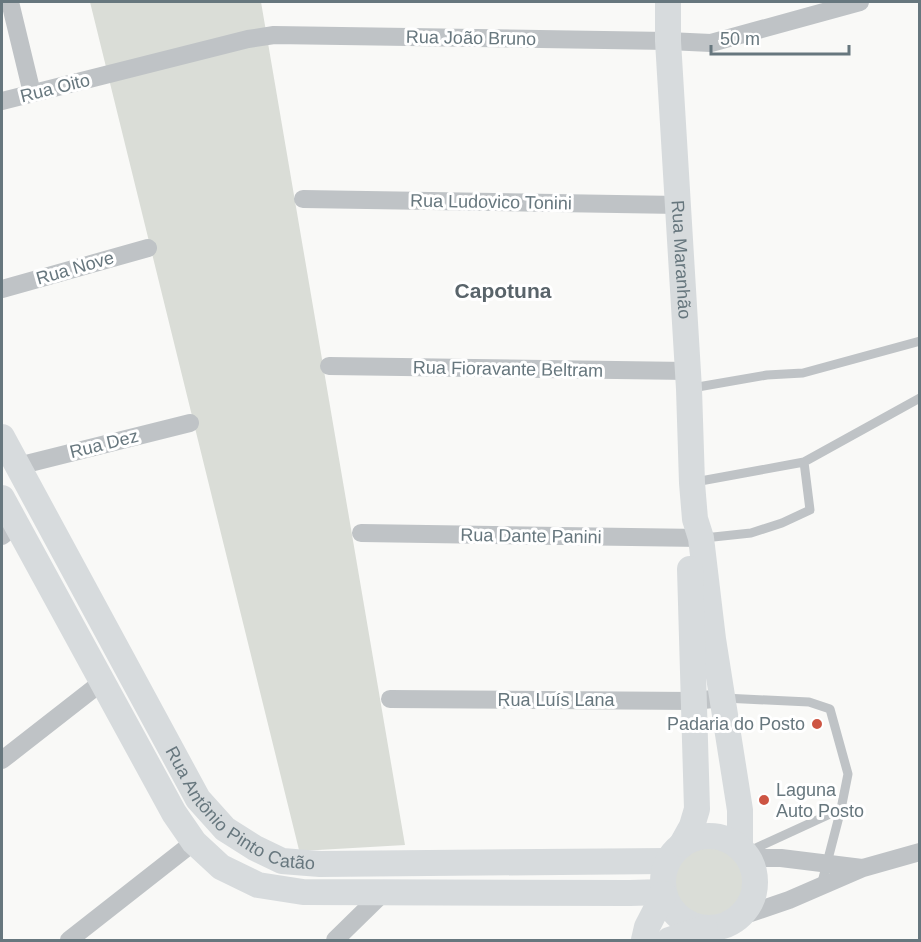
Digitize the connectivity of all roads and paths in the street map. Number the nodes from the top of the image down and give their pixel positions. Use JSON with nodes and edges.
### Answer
{"nodes":[{"id":1,"x":10,"y":2,"type":"edge"},
{"id":2,"x":668,"y":2,"type":"edge"},
{"id":3,"x":860,"y":2,"type":"edge"},
{"id":4,"x":668,"y":41,"type":"junction"},
{"id":5,"x":109,"y":74,"type":"joint"},
{"id":6,"x":32,"y":93,"type":"junction"},
{"id":7,"x":2,"y":101,"type":"edge"},
{"id":8,"x":303,"y":199,"type":"dead end"},
{"id":9,"x":679,"y":206,"type":"junction"},
{"id":10,"x":148,"y":248,"type":"dead end"},
{"id":11,"x":2,"y":289,"type":"edge"},
{"id":12,"x":920,"y":341,"type":"edge"},
{"id":13,"x":329,"y":366,"type":"dead end"},
{"id":14,"x":688,"y":380,"type":"junction"},
{"id":15,"x":920,"y":398,"type":"edge"},
{"id":16,"x":190,"y":423,"type":"dead end"},
{"id":17,"x":2,"y":437,"type":"edge"},
{"id":18,"x":804,"y":462,"type":"junction"},
{"id":19,"x":18,"y":466,"type":"junction"},
{"id":20,"x":692,"y":483,"type":"junction"},
{"id":21,"x":2,"y":498,"type":"edge"},
{"id":22,"x":9,"y":530,"type":"edge"},
{"id":23,"x":695,"y":532,"type":"junction"},
{"id":24,"x":361,"y":533,"type":"dead end"},
{"id":25,"x":102,"y":681,"type":"junction"},
{"id":26,"x":141,"y":692,"type":"junction"},
{"id":27,"x":722,"y":698,"type":"junction"},
{"id":28,"x":390,"y":699,"type":"dead end"},
{"id":29,"x":694,"y":701,"type":"junction"},
{"id":30,"x":2,"y":760,"type":"edge"},
{"id":31,"x":842,"y":809,"type":"junction"},
{"id":32,"x":194,"y":842,"type":"junction"},
{"id":33,"x":920,"y":852,"type":"edge"},
{"id":34,"x":674,"y":853,"type":"junction"},
{"id":35,"x":745,"y":853,"type":"junction"},
{"id":36,"x":826,"y":863,"type":"junction"},
{"id":37,"x":863,"y":868,"type":"junction"},
{"id":38,"x":820,"y":886,"type":"junction"},
{"id":39,"x":384,"y":892,"type":"junction"},
{"id":40,"x":664,"y":893,"type":"junction"},
{"id":41,"x":739,"y":916,"type":"junction"},
{"id":42,"x":705,"y":928,"type":"junction"},
{"id":43,"x":69,"y":940,"type":"edge"},
{"id":44,"x":335,"y":940,"type":"edge"},
{"id":45,"x":644,"y":940,"type":"edge"},
{"id":46,"x":669,"y":940,"type":"edge"}],
"edges":[{"from":1,"to":6,"type":"street"},
{"from":2,"to":4,"type":"main road","name":"Rua Maranhão"},
{"from":3,"to":4,"type":"street","name":"Rua João Bruno"},
{"from":4,"to":5,"type":"street","name":"Rua João Bruno"},
{"from":4,"to":9,"type":"main road","name":"Rua Maranhão"},
{"from":5,"to":6,"type":"street","name":"Rua Oito"},
{"from":6,"to":7,"type":"street","name":"Rua Oito"},
{"from":8,"to":9,"type":"street","name":"Rua Ludovico Tonini"},
{"from":9,"to":14,"type":"main road","name":"Rua Maranhão"},
{"from":10,"to":11,"type":"street","name":"Rua Nove"},
{"from":12,"to":14,"type":"lane"},
{"from":13,"to":14,"type":"street","name":"Rua Fioravante Beltram"},
{"from":14,"to":20,"type":"main road","name":"Rua Maranhão"},
{"from":15,"to":18,"type":"lane"},
{"from":16,"to":19,"type":"street","name":"Rua Dez"},
{"from":17,"to":19,"type":"main road","name":"Rua Antônio Pinto Catão"},
{"from":18,"to":20,"type":"lane"},
{"from":18,"to":23,"type":"lane"},
{"from":19,"to":26,"type":"main road","name":"Rua Antônio Pinto Catão"},
{"from":20,"to":23,"type":"main road","name":"Rua Maranhão"},
{"from":21,"to":22,"type":"main road","name":"Rua Antônio Pinto Catão"},
{"from":22,"to":25,"type":"main road","name":"Rua Antônio Pinto Catão"},
{"from":23,"to":24,"type":"street","name":"Rua Dante Panini"},
{"from":23,"to":27,"type":"main road","name":"Rua Maranhão"},
{"from":23,"to":29,"type":"main road","name":"Rua Maranhão"},
{"from":25,"to":26,"type":"main road"},
{"from":25,"to":30,"type":"street"},
{"from":25,"to":32,"type":"main road","name":"Rua Antônio Pinto Catão"},
{"from":26,"to":34,"type":"main road","name":"Rua Antônio Pinto Catão"},
{"from":27,"to":29,"type":"street","name":"Rua Luís Lana"},
{"from":27,"to":31,"type":"lane"},
{"from":27,"to":35,"type":"main road","name":"Rua Maranhão"},
{"from":28,"to":29,"type":"street","name":"Rua Luís Lana"},
{"from":29,"to":34,"type":"main road","name":"Rua Maranhão"},
{"from":31,"to":35,"type":"lane"},
{"from":31,"to":36,"type":"lane"},
{"from":32,"to":39,"type":"main road","name":"Rua Antônio Pinto Catão"},
{"from":32,"to":43,"type":"street"},
{"from":33,"to":37,"type":"street"},
{"from":34,"to":35,"type":"main road"},
{"from":34,"to":40,"type":"main road","name":"Rua Maranhão"},
{"from":35,"to":36,"type":"street"},
{"from":35,"to":41,"type":"main road","name":"Rua Maranhão"},
{"from":36,"to":37,"type":"street"},
{"from":36,"to":38,"type":"lane"},
{"from":37,"to":38,"type":"street"},
{"from":38,"to":41,"type":"street"},
{"from":39,"to":40,"type":"main road","name":"Rua Antônio Pinto Catão"},
{"from":39,"to":44,"type":"street"},
{"from":40,"to":42,"type":"main road"},
{"from":40,"to":45,"type":"main road","name":"Rua Maranhão"},
{"from":41,"to":42,"type":"main road"},
{"from":42,"to":46,"type":"main road"}]}
